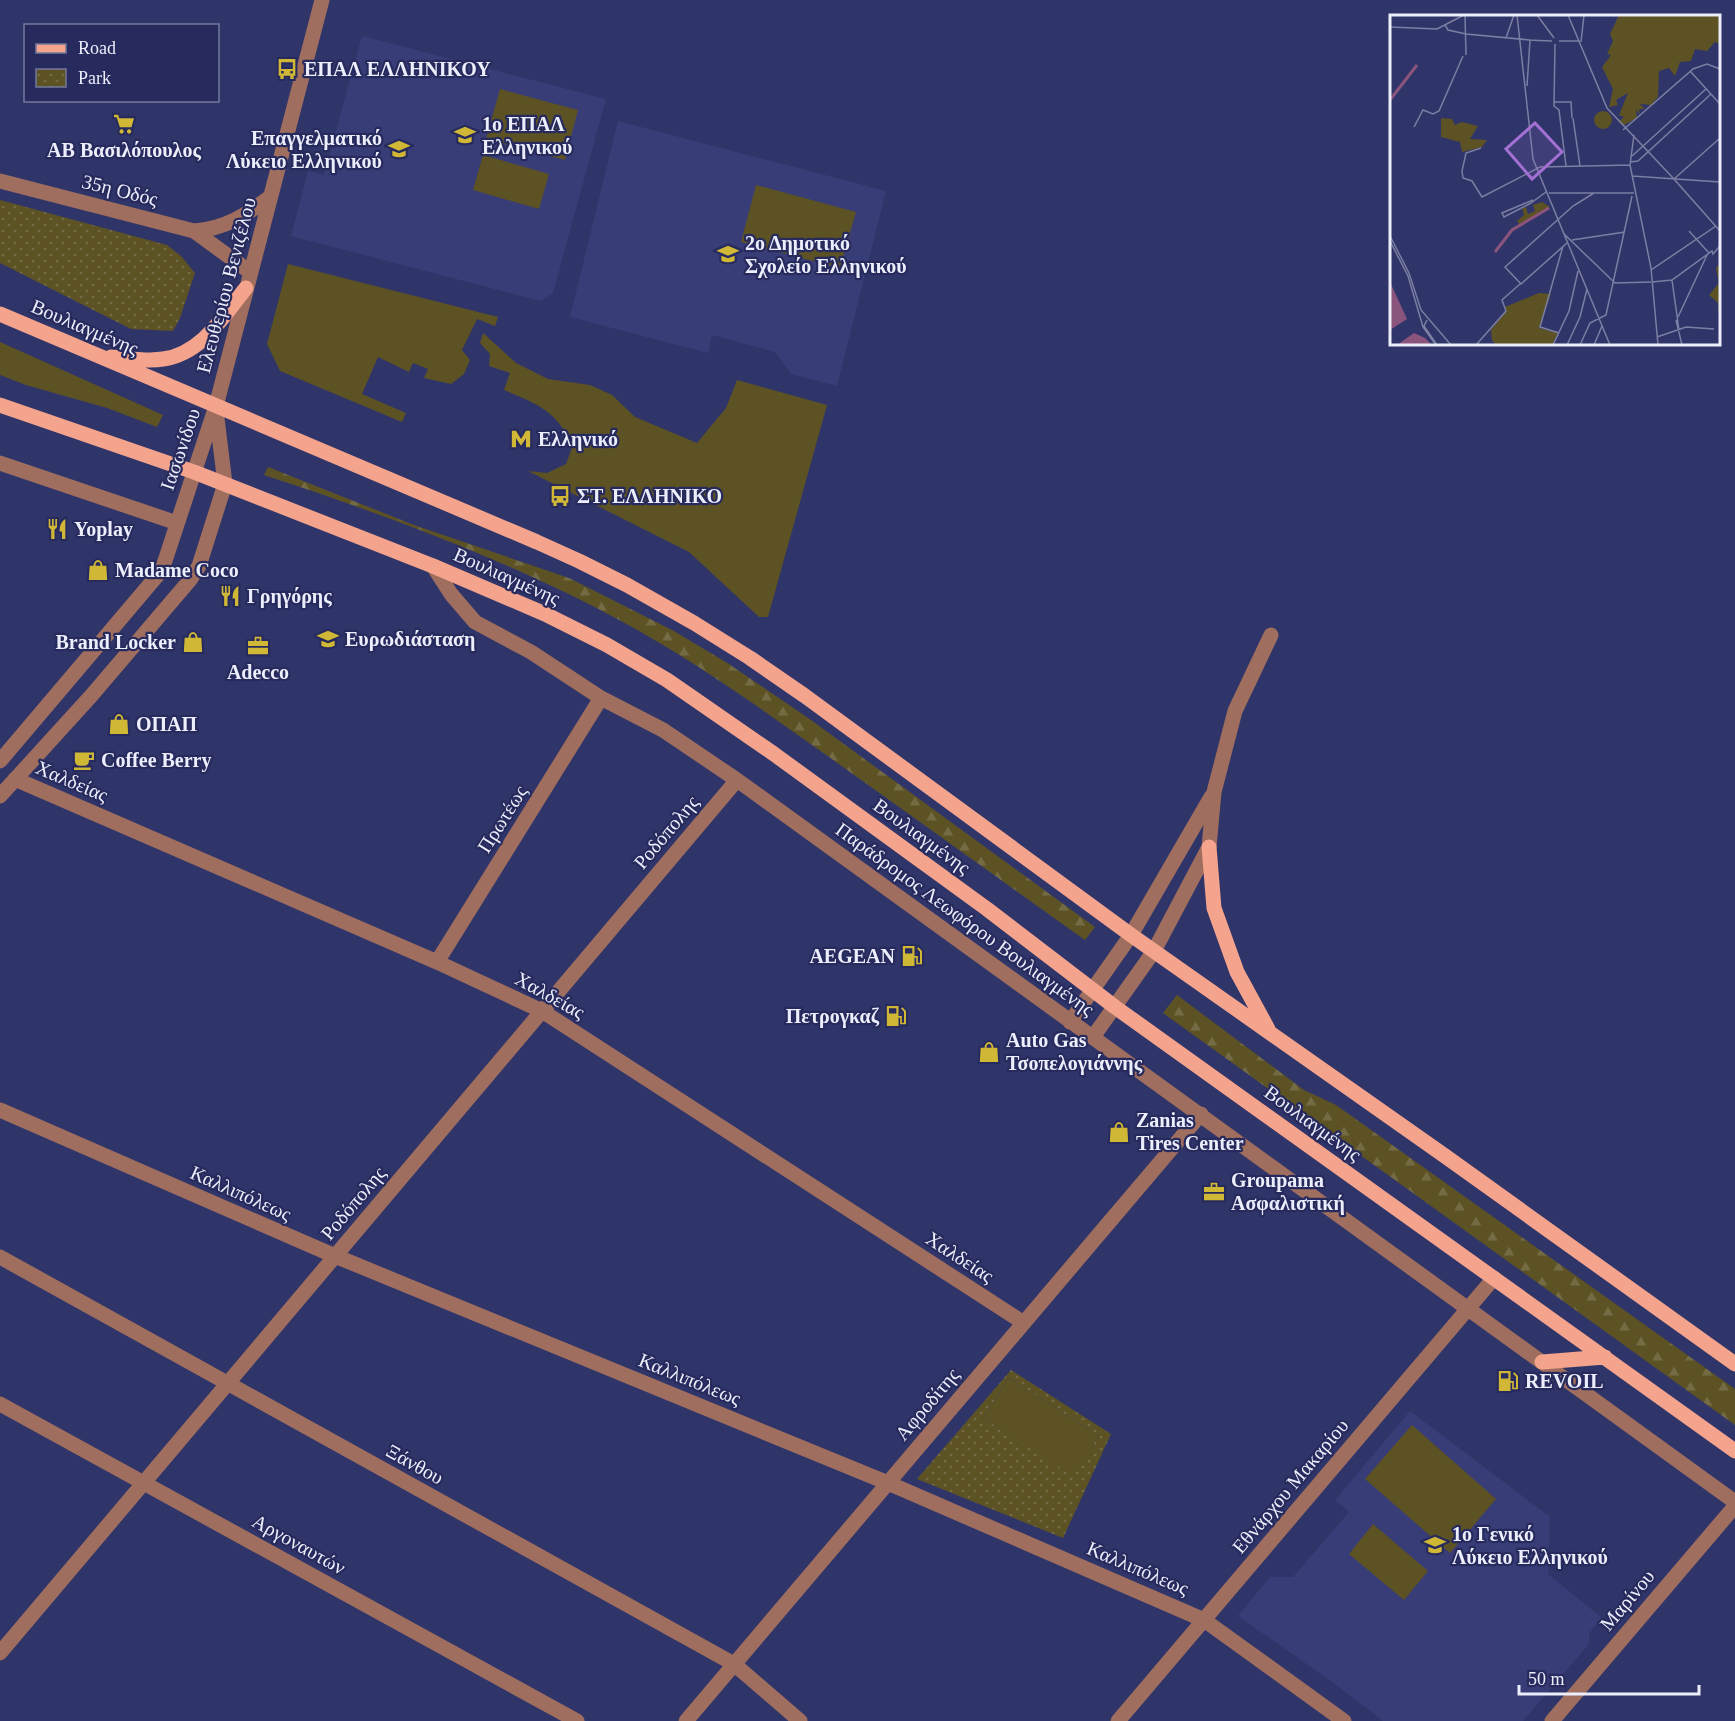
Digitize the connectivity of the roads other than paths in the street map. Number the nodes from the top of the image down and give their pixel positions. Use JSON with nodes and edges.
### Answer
{"nodes":[{"id":1,"x":322,"y":0,"type":"edge"},
{"id":2,"x":0,"y":181,"type":"edge"},
{"id":3,"x":270,"y":197,"type":"junction"},
{"id":4,"x":194,"y":231,"type":"junction"},
{"id":5,"x":250,"y":272,"type":"junction"},
{"id":6,"x":246,"y":288,"type":"junction"},
{"id":7,"x":0,"y":314,"type":"edge"},
{"id":8,"x":96,"y":356,"type":"junction"},
{"id":9,"x":0,"y":405,"type":"edge"},
{"id":10,"x":216,"y":406,"type":"junction"},
{"id":11,"x":0,"y":463,"type":"edge"},
{"id":12,"x":194,"y":472,"type":"junction"},
{"id":13,"x":225,"y":484,"type":"junction"},
{"id":14,"x":177,"y":523,"type":"junction"},
{"id":15,"x":433,"y":566,"type":"junction"},
{"id":16,"x":1271,"y":635,"type":"dead end"},
{"id":17,"x":601,"y":698,"type":"junction"},
{"id":18,"x":0,"y":760,"type":"edge"},
{"id":19,"x":15,"y":779,"type":"junction"},
{"id":20,"x":737,"y":780,"type":"junction"},
{"id":21,"x":1214,"y":792,"type":"junction"},
{"id":22,"x":0,"y":796,"type":"edge"},
{"id":23,"x":1209,"y":847,"type":"junction"},
{"id":24,"x":1131,"y":935,"type":"junction"},
{"id":25,"x":1154,"y":951,"type":"junction"},
{"id":26,"x":437,"y":963,"type":"junction"},
{"id":27,"x":1092,"y":990,"type":"junction"},
{"id":28,"x":1114,"y":1007,"type":"junction"},
{"id":29,"x":542,"y":1011,"type":"junction"},
{"id":30,"x":1070,"y":1022,"type":"junction"},
{"id":31,"x":1269,"y":1032,"type":"junction"},
{"id":32,"x":1093,"y":1037,"type":"junction"},
{"id":33,"x":0,"y":1110,"type":"edge"},
{"id":34,"x":1201,"y":1114,"type":"junction"},
{"id":35,"x":335,"y":1256,"type":"junction"},
{"id":36,"x":0,"y":1257,"type":"edge"},
{"id":37,"x":1494,"y":1278,"type":"junction"},
{"id":38,"x":1468,"y":1309,"type":"junction"},
{"id":39,"x":1024,"y":1323,"type":"junction"},
{"id":40,"x":1605,"y":1357,"type":"junction"},
{"id":41,"x":1542,"y":1362,"type":"junction"},
{"id":42,"x":1735,"y":1364,"type":"edge"},
{"id":43,"x":227,"y":1385,"type":"junction"},
{"id":44,"x":0,"y":1404,"type":"edge"},
{"id":45,"x":1735,"y":1451,"type":"edge"},
{"id":46,"x":144,"y":1483,"type":"junction"},
{"id":47,"x":888,"y":1483,"type":"junction"},
{"id":48,"x":1735,"y":1504,"type":"edge"},
{"id":49,"x":1204,"y":1620,"type":"junction"},
{"id":50,"x":0,"y":1653,"type":"edge"},
{"id":51,"x":734,"y":1664,"type":"junction"},
{"id":52,"x":577,"y":1721,"type":"edge"},
{"id":53,"x":686,"y":1721,"type":"edge"},
{"id":54,"x":800,"y":1721,"type":"edge"},
{"id":55,"x":1118,"y":1721,"type":"edge"},
{"id":56,"x":1344,"y":1721,"type":"edge"},
{"id":57,"x":1552,"y":1721,"type":"edge"}],
"edges":[{"from":1,"to":3,"type":"street","name":"Ελευθερίου Βενιζέλου"},
{"from":2,"to":4,"type":"street","name":"35η Οδός"},
{"from":3,"to":4,"type":"street","name":"35η Οδός"},
{"from":3,"to":5,"type":"street","name":"Ελευθερίου Βενιζέλου"},
{"from":4,"to":5,"type":"street","name":"35η Οδός"},
{"from":5,"to":6,"type":"street","name":"Ελευθερίου Βενιζέλου"},
{"from":6,"to":8,"type":"main road"},
{"from":6,"to":10,"type":"street","name":"Ελευθερίου Βενιζέλου"},
{"from":7,"to":8,"type":"main road","name":"Βουλιαγμένης"},
{"from":8,"to":10,"type":"main road","name":"Βουλιαγμένης"},
{"from":9,"to":12,"type":"main road","name":"Βουλιαγμένης"},
{"from":10,"to":12,"type":"street","name":"Ιασωνίδου"},
{"from":10,"to":13,"type":"street","name":"Ιασωνίδου"},
{"from":10,"to":24,"type":"main road","name":"Βουλιαγμένης"},
{"from":11,"to":14,"type":"street"},
{"from":12,"to":13,"type":"main road","name":"Βουλιαγμένης"},
{"from":12,"to":14,"type":"street","name":"Ιασωνίδου"},
{"from":13,"to":15,"type":"main road","name":"Βουλιαγμένης"},
{"from":13,"to":19,"type":"street","name":"Ιασωνίδου"},
{"from":14,"to":18,"type":"street","name":"Ιασωνίδου"},
{"from":15,"to":17,"type":"street","name":"Παράδρομος Λεωφόρου Βουλιαγμένης"},
{"from":15,"to":27,"type":"main road","name":"Βουλιαγμένης"},
{"from":16,"to":21,"type":"street"},
{"from":17,"to":20,"type":"street","name":"Παράδρομος Λεωφόρου Βουλιαγμένης"},
{"from":17,"to":26,"type":"street","name":"Πρωτέως"},
{"from":19,"to":22,"type":"street","name":"Ιασωνίδου"},
{"from":19,"to":26,"type":"street","name":"Χαλδείας"},
{"from":20,"to":29,"type":"street","name":"Ροδόπολης"},
{"from":20,"to":30,"type":"street","name":"Παράδρομος Λεωφόρου Βουλιαγμένης"},
{"from":21,"to":23,"type":"street"},
{"from":21,"to":24,"type":"street"},
{"from":23,"to":25,"type":"street"},
{"from":23,"to":31,"type":"main road"},
{"from":24,"to":25,"type":"main road","name":"Βουλιαγμένης"},
{"from":24,"to":27,"type":"street"},
{"from":25,"to":28,"type":"street"},
{"from":25,"to":31,"type":"main road","name":"Βουλιαγμένης"},
{"from":26,"to":29,"type":"street","name":"Χαλδείας"},
{"from":27,"to":28,"type":"main road","name":"Βουλιαγμένης"},
{"from":27,"to":30,"type":"street"},
{"from":28,"to":32,"type":"street"},
{"from":28,"to":37,"type":"main road","name":"Βουλιαγμένης"},
{"from":29,"to":35,"type":"street","name":"Ροδόπολης"},
{"from":29,"to":39,"type":"street","name":"Χαλδείας"},
{"from":30,"to":32,"type":"street","name":"Παράδρομος Λεωφόρου Βουλιαγμένης"},
{"from":31,"to":42,"type":"main road","name":"Βουλιαγμένης"},
{"from":32,"to":34,"type":"street","name":"Παράδρομος Λεωφόρου Βουλιαγμένης"},
{"from":33,"to":35,"type":"street","name":"Καλλιπόλεως"},
{"from":34,"to":38,"type":"street","name":"Παράδρομος Λεωφόρου Βουλιαγμένης"},
{"from":34,"to":39,"type":"street","name":"Αφροδίτης"},
{"from":35,"to":43,"type":"street","name":"Ροδόπολης"},
{"from":35,"to":47,"type":"street","name":"Καλλιπόλεως"},
{"from":36,"to":43,"type":"street","name":"Ξάνθου"},
{"from":37,"to":38,"type":"street","name":"Εθνάρχου Μακαρίου"},
{"from":37,"to":40,"type":"main road","name":"Βουλιαγμένης"},
{"from":38,"to":41,"type":"street","name":"Παράδρομος Λεωφόρου Βουλιαγμένης"},
{"from":38,"to":49,"type":"street","name":"Εθνάρχου Μακαρίου"},
{"from":39,"to":47,"type":"street","name":"Αφροδίτης"},
{"from":40,"to":41,"type":"main road"},
{"from":40,"to":45,"type":"main road","name":"Βουλιαγμένης"},
{"from":41,"to":48,"type":"street","name":"Παράδρομος Λεωφόρου Βουλιαγμένης"},
{"from":43,"to":46,"type":"street","name":"Ροδόπολης"},
{"from":43,"to":51,"type":"street","name":"Ξάνθου"},
{"from":44,"to":46,"type":"street","name":"Αργοναυτών"},
{"from":46,"to":50,"type":"street","name":"Ροδόπολης"},
{"from":46,"to":52,"type":"street","name":"Αργοναυτών"},
{"from":47,"to":49,"type":"street","name":"Καλλιπόλεως"},
{"from":47,"to":51,"type":"street","name":"Αφροδίτης"},
{"from":48,"to":57,"type":"street","name":"Μαρίνου"},
{"from":49,"to":55,"type":"street","name":"Εθνάρχου Μακαρίου"},
{"from":49,"to":56,"type":"street","name":"Καλλιπόλεως"},
{"from":51,"to":53,"type":"street","name":"Αφροδίτης"},
{"from":51,"to":54,"type":"street","name":"Ξάνθου"}]}
